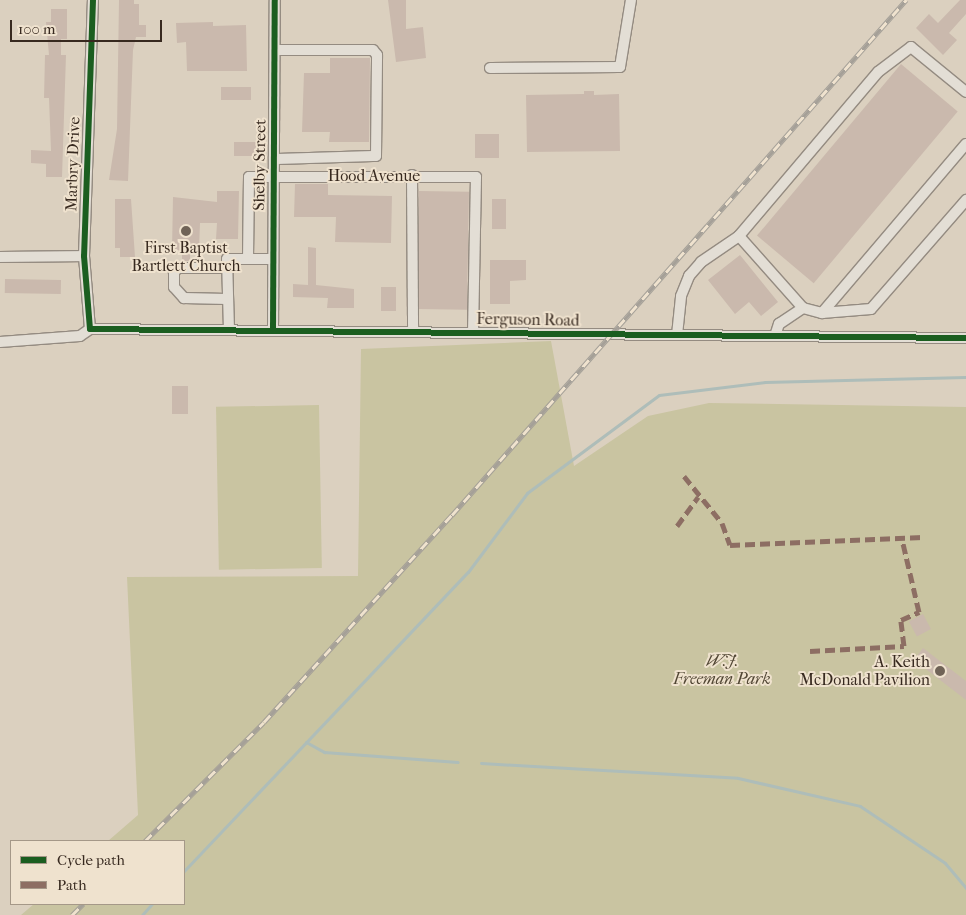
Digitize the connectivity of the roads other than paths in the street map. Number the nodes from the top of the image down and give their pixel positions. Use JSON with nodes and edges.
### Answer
{"nodes":[{"id":1,"x":93,"y":0,"type":"edge"},
{"id":2,"x":275,"y":0,"type":"edge"},
{"id":3,"x":631,"y":0,"type":"edge"},
{"id":4,"x":275,"y":50,"type":"junction"},
{"id":5,"x":490,"y":68,"type":"dead end"},
{"id":6,"x":966,"y":92,"type":"edge"},
{"id":7,"x":966,"y":144,"type":"edge"},
{"id":8,"x":274,"y":160,"type":"junction"},
{"id":9,"x":412,"y":175,"type":"junction"},
{"id":10,"x":273,"y":176,"type":"junction"},
{"id":11,"x":966,"y":200,"type":"edge"},
{"id":12,"x":739,"y":236,"type":"junction"},
{"id":13,"x":84,"y":256,"type":"junction"},
{"id":14,"x":0,"y":257,"type":"edge"},
{"id":15,"x":248,"y":259,"type":"junction"},
{"id":16,"x":273,"y":259,"type":"junction"},
{"id":17,"x":227,"y":268,"type":"junction"},
{"id":18,"x":227,"y":299,"type":"junction"},
{"id":19,"x":803,"y":308,"type":"junction"},
{"id":20,"x":822,"y":313,"type":"junction"},
{"id":21,"x":90,"y":329,"type":"junction"},
{"id":22,"x":229,"y":330,"type":"junction"},
{"id":23,"x":272,"y":330,"type":"junction"},
{"id":24,"x":413,"y":332,"type":"junction"},
{"id":25,"x":472,"y":333,"type":"junction"},
{"id":26,"x":677,"y":335,"type":"junction"},
{"id":27,"x":775,"y":336,"type":"junction"},
{"id":28,"x":966,"y":338,"type":"edge"},
{"id":29,"x":0,"y":342,"type":"edge"}],
"edges":[{"from":1,"to":13,"type":"street","name":"Marbry Drive"},
{"from":2,"to":4,"type":"street","name":"Shelby Street"},
{"from":3,"to":5,"type":"street"},
{"from":4,"to":8,"type":"street","name":"Shelby Street"},
{"from":4,"to":8,"type":"street"},
{"from":6,"to":12,"type":"street"},
{"from":7,"to":20,"type":"street"},
{"from":8,"to":10,"type":"street","name":"Shelby Street"},
{"from":9,"to":10,"type":"street","name":"Hood Avenue"},
{"from":9,"to":24,"type":"street"},
{"from":9,"to":25,"type":"street","name":"Hood Avenue"},
{"from":10,"to":15,"type":"street","name":"Hood Avenue"},
{"from":10,"to":16,"type":"street","name":"Shelby Street"},
{"from":11,"to":20,"type":"street"},
{"from":12,"to":19,"type":"street"},
{"from":12,"to":26,"type":"street"},
{"from":13,"to":14,"type":"street"},
{"from":13,"to":21,"type":"street","name":"Marbry Drive"},
{"from":15,"to":16,"type":"street"},
{"from":15,"to":17,"type":"street"},
{"from":16,"to":23,"type":"street","name":"Shelby Street"},
{"from":17,"to":18,"type":"street"},
{"from":17,"to":18,"type":"street"},
{"from":18,"to":22,"type":"street"},
{"from":19,"to":20,"type":"street"},
{"from":19,"to":27,"type":"street"},
{"from":21,"to":22,"type":"street","name":"Ferguson Road"},
{"from":21,"to":29,"type":"street","name":"Ferguson Road"},
{"from":22,"to":23,"type":"street","name":"Ferguson Road"},
{"from":23,"to":24,"type":"street","name":"Ferguson Road"},
{"from":24,"to":25,"type":"street","name":"Ferguson Road"},
{"from":25,"to":26,"type":"street","name":"Ferguson Road"},
{"from":26,"to":27,"type":"street","name":"Ferguson Road"},
{"from":27,"to":28,"type":"street","name":"Ferguson Road"}]}
